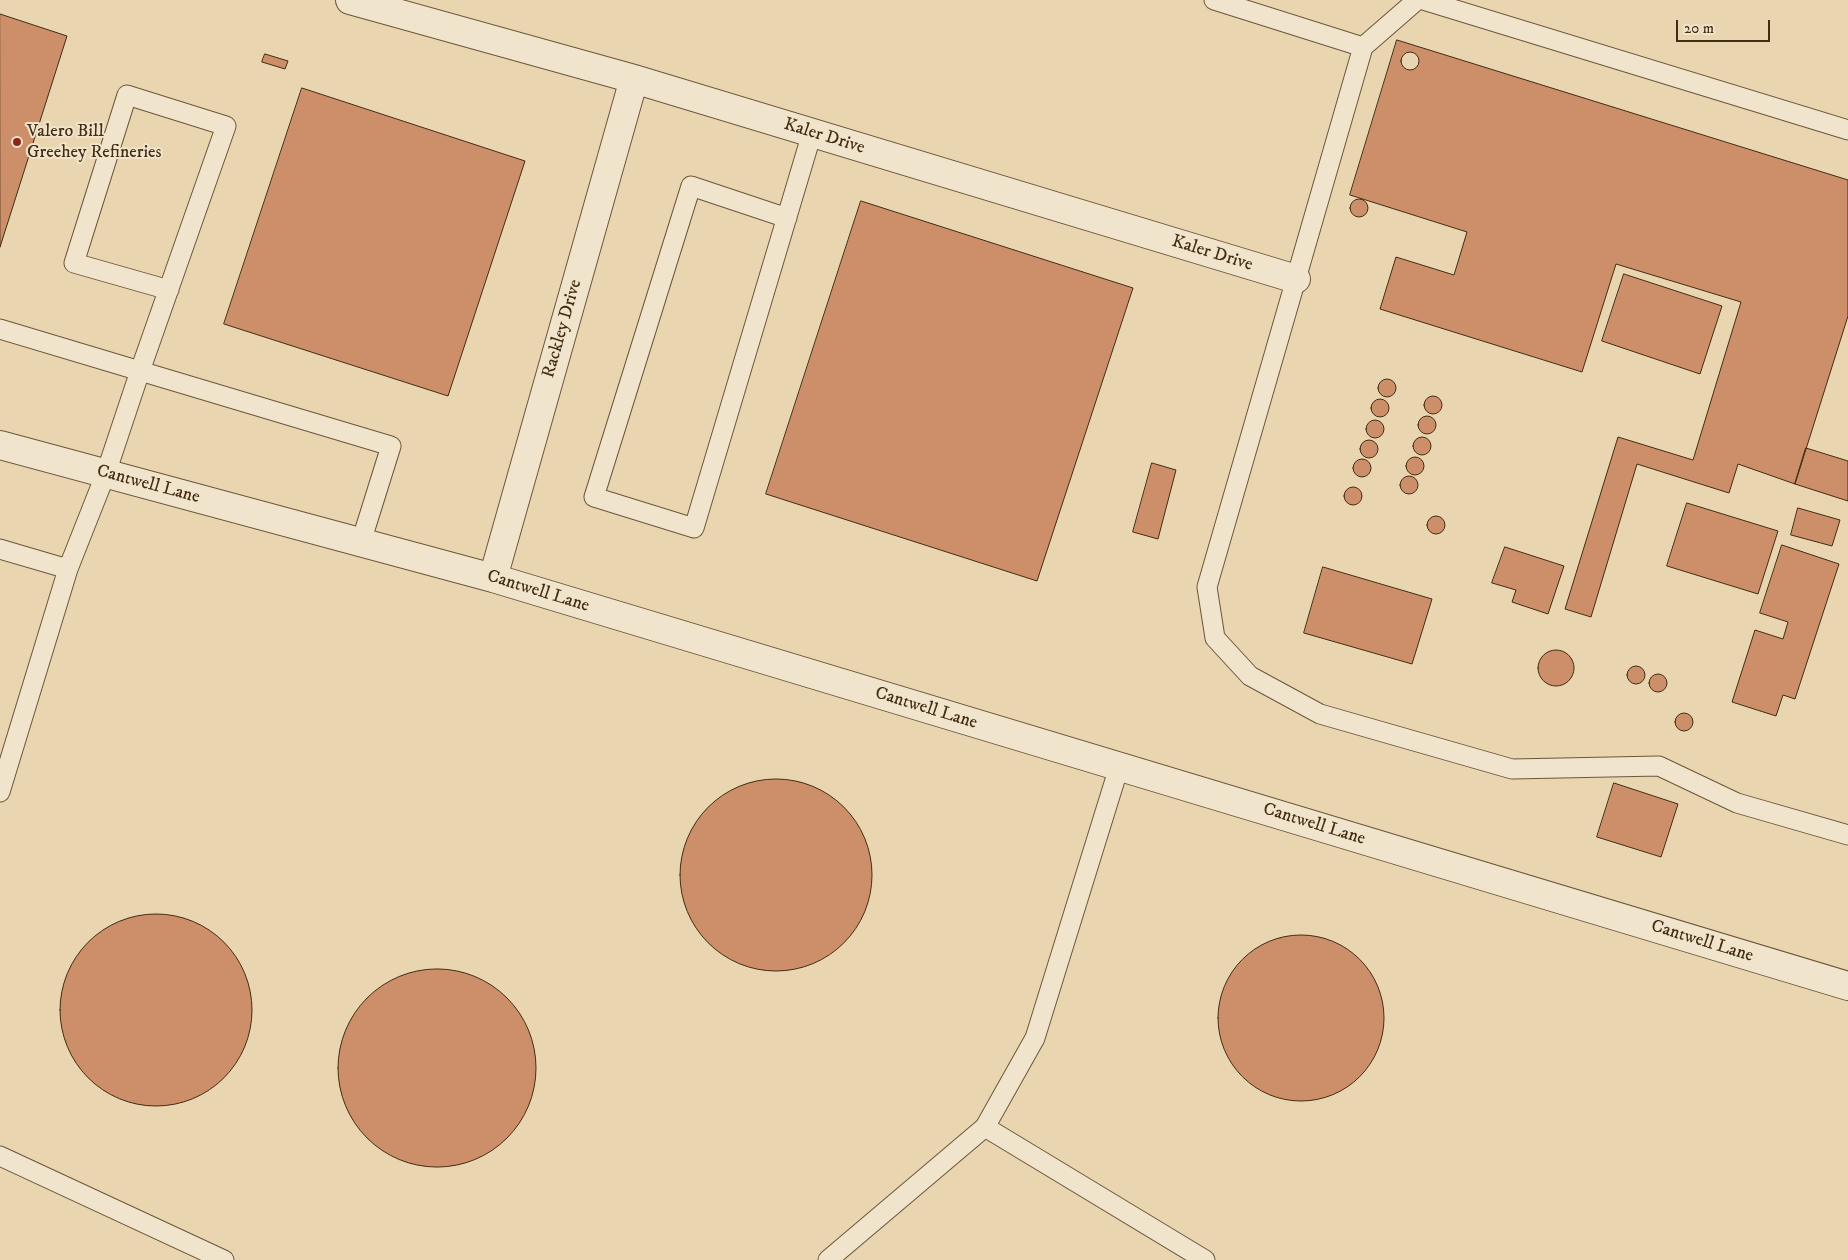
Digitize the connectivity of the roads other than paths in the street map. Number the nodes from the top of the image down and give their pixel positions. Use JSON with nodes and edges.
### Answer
{"nodes":[{"id":1,"x":350,"y":0,"type":"edge"},
{"id":2,"x":1417,"y":0,"type":"edge"},
{"id":3,"x":1423,"y":0,"type":"edge"},
{"id":4,"x":1218,"y":1,"type":"edge"},
{"id":5,"x":1363,"y":47,"type":"junction"},
{"id":6,"x":634,"y":80,"type":"junction"},
{"id":7,"x":1848,"y":130,"type":"edge"},
{"id":8,"x":812,"y":133,"type":"junction"},
{"id":9,"x":786,"y":218,"type":"junction"},
{"id":10,"x":1296,"y":279,"type":"junction"},
{"id":11,"x":169,"y":290,"type":"junction"},
{"id":12,"x":0,"y":329,"type":"edge"},
{"id":13,"x":140,"y":371,"type":"junction"},
{"id":14,"x":0,"y":445,"type":"edge"},
{"id":15,"x":106,"y":474,"type":"junction"},
{"id":16,"x":361,"y":542,"type":"junction"},
{"id":17,"x":0,"y":549,"type":"edge"},
{"id":18,"x":68,"y":569,"type":"junction"},
{"id":19,"x":493,"y":578,"type":"junction"},
{"id":20,"x":1119,"y":767,"type":"junction"},
{"id":21,"x":0,"y":792,"type":"edge"},
{"id":22,"x":1848,"y":835,"type":"edge"},
{"id":23,"x":1848,"y":986,"type":"edge"},
{"id":24,"x":985,"y":1127,"type":"junction"},
{"id":25,"x":0,"y":1156,"type":"edge"},
{"id":26,"x":224,"y":1260,"type":"edge"},
{"id":27,"x":828,"y":1260,"type":"edge"},
{"id":28,"x":1205,"y":1260,"type":"edge"}],
"edges":[{"from":1,"to":6,"type":"street","name":"Kaler Drive"},
{"from":2,"to":5,"type":"lane"},
{"from":3,"to":7,"type":"lane"},
{"from":4,"to":5,"type":"lane"},
{"from":5,"to":10,"type":"lane"},
{"from":6,"to":8,"type":"street","name":"Kaler Drive"},
{"from":6,"to":19,"type":"street","name":"Rackley Drive"},
{"from":8,"to":9,"type":"lane"},
{"from":8,"to":10,"type":"street","name":"Kaler Drive"},
{"from":9,"to":9,"type":"lane"},
{"from":10,"to":22,"type":"lane"},
{"from":11,"to":11,"type":"lane"},
{"from":11,"to":13,"type":"lane"},
{"from":12,"to":13,"type":"lane"},
{"from":13,"to":15,"type":"lane"},
{"from":13,"to":16,"type":"lane"},
{"from":14,"to":15,"type":"street","name":"Cantwell Lane"},
{"from":15,"to":16,"type":"street","name":"Cantwell Lane"},
{"from":15,"to":18,"type":"lane"},
{"from":16,"to":19,"type":"street","name":"Cantwell Lane"},
{"from":17,"to":18,"type":"lane"},
{"from":18,"to":21,"type":"lane"},
{"from":19,"to":20,"type":"street","name":"Cantwell Lane"},
{"from":20,"to":23,"type":"street","name":"Cantwell Lane"},
{"from":20,"to":24,"type":"lane"},
{"from":24,"to":27,"type":"lane"},
{"from":24,"to":28,"type":"lane"},
{"from":25,"to":26,"type":"lane"}]}
